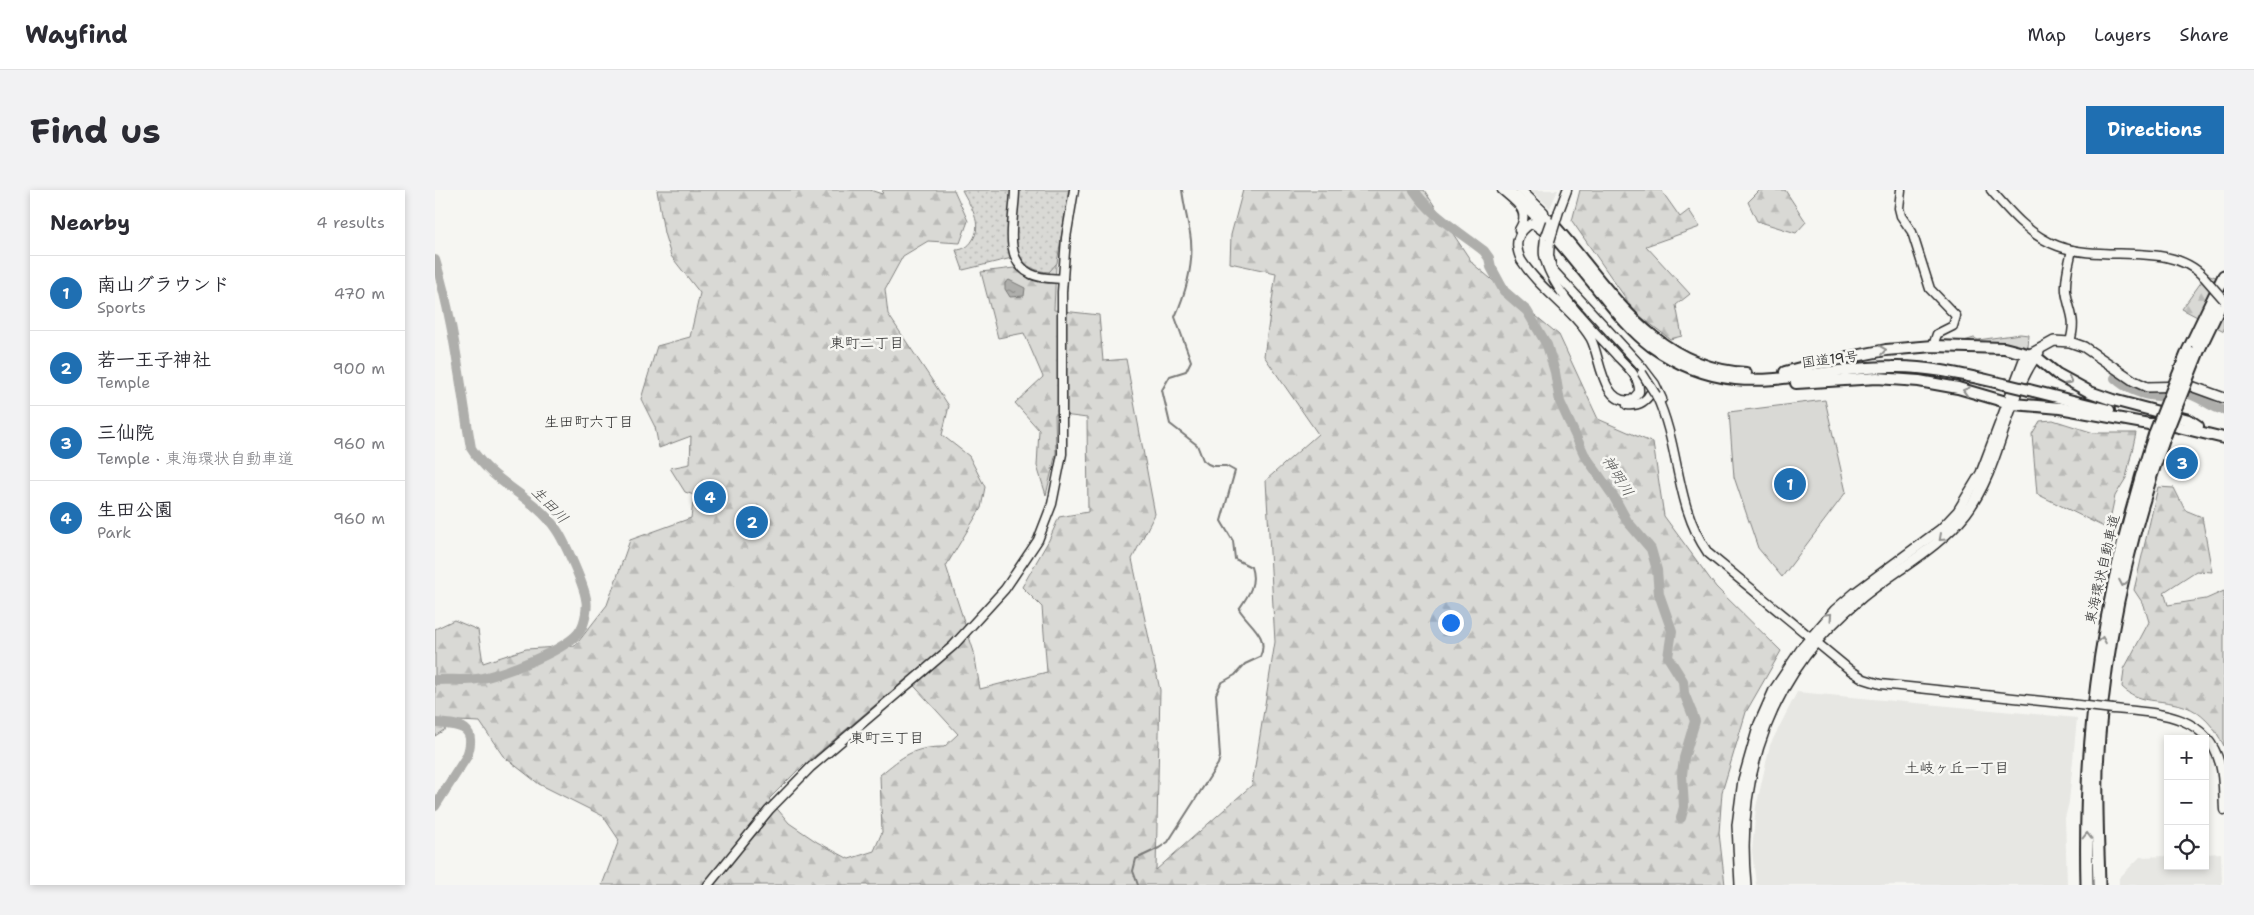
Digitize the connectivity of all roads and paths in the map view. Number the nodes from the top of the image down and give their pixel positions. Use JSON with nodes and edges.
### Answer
{"nodes":[{"id":1,"x":1015,"y":190,"type":"edge"},
{"id":2,"x":1074,"y":190,"type":"edge"},
{"id":3,"x":1503,"y":190,"type":"edge"},
{"id":4,"x":1508,"y":190,"type":"edge"},
{"id":5,"x":1519,"y":190,"type":"edge"},
{"id":6,"x":1562,"y":190,"type":"edge"},
{"id":7,"x":1567,"y":190,"type":"edge"},
{"id":8,"x":1901,"y":190,"type":"edge"},
{"id":9,"x":1991,"y":190,"type":"edge"},
{"id":10,"x":1553,"y":213,"type":"junction"},
{"id":11,"x":1547,"y":238,"type":"junction"},
{"id":12,"x":2072,"y":250,"type":"junction"},
{"id":13,"x":1551,"y":275,"type":"junction"},
{"id":14,"x":2224,"y":276,"type":"edge"},
{"id":15,"x":1063,"y":279,"type":"junction"},
{"id":16,"x":1604,"y":297,"type":"junction"},
{"id":17,"x":2224,"y":299,"type":"edge"},
{"id":18,"x":2070,"y":342,"type":"junction"},
{"id":19,"x":1933,"y":346,"type":"junction"},
{"id":20,"x":2193,"y":350,"type":"junction"},
{"id":21,"x":2035,"y":353,"type":"junction"},
{"id":22,"x":1785,"y":372,"type":"junction"},
{"id":23,"x":1724,"y":379,"type":"junction"},
{"id":24,"x":2005,"y":382,"type":"junction"},
{"id":25,"x":2029,"y":387,"type":"junction"},
{"id":26,"x":1653,"y":394,"type":"junction"},
{"id":27,"x":2224,"y":398,"type":"edge"},
{"id":28,"x":2010,"y":403,"type":"junction"},
{"id":29,"x":2198,"y":426,"type":"junction"},
{"id":30,"x":2162,"y":431,"type":"junction"},
{"id":31,"x":2224,"y":432,"type":"edge"},
{"id":32,"x":2224,"y":438,"type":"edge"},
{"id":33,"x":1719,"y":562,"type":"junction"},
{"id":34,"x":1814,"y":639,"type":"junction"},
{"id":35,"x":2224,"y":810,"type":"edge"},
{"id":36,"x":707,"y":885,"type":"edge"},
{"id":37,"x":1739,"y":885,"type":"edge"},
{"id":38,"x":1746,"y":885,"type":"edge"},
{"id":39,"x":2087,"y":885,"type":"edge"},
{"id":40,"x":2099,"y":885,"type":"edge"}],
"edges":[{"from":1,"to":15,"type":"street"},
{"from":2,"to":15,"type":"street"},
{"from":3,"to":26,"type":"street"},
{"from":4,"to":16,"type":"highway","name":"国道19号"},
{"from":5,"to":10,"type":"highway","name":"国道19号"},
{"from":6,"to":10,"type":"street"},
{"from":7,"to":10,"type":"street"},
{"from":8,"to":19,"type":"street"},
{"from":9,"to":12,"type":"street"},
{"from":10,"to":11,"type":"street","bridge":true},
{"from":10,"to":22,"type":"highway","name":"国道19号"},
{"from":11,"to":13,"type":"street"},
{"from":11,"to":33,"type":"street"},
{"from":12,"to":17,"type":"street","bridge":true},
{"from":12,"to":18,"type":"street"},
{"from":13,"to":16,"type":"street"},
{"from":13,"to":26,"type":"street","bridge":true},
{"from":14,"to":20,"type":"highway","name":"東海環状自動車道"},
{"from":15,"to":36,"type":"street"},
{"from":16,"to":23,"type":"highway","name":"国道19号"},
{"from":17,"to":20,"type":"highway","name":"東海環状自動車道"},
{"from":18,"to":21,"type":"main road"},
{"from":18,"to":27,"type":"main road"},
{"from":19,"to":21,"type":"highway"},
{"from":22,"to":19,"type":"highway","one_way":true},
{"from":20,"to":30,"type":"highway","name":"東海環状自動車道","bridge":true},
{"from":21,"to":28,"type":"main road"},
{"from":21,"to":29,"type":"highway","one_way":true},
{"from":22,"to":24,"type":"highway","name":"国道19号"},
{"from":23,"to":24,"type":"highway","name":"国道19号"},
{"from":28,"to":23,"type":"highway","one_way":true},
{"from":24,"to":25,"type":"highway","name":"国道19号"},
{"from":25,"to":29,"type":"highway","name":"国道19号"},
{"from":25,"to":30,"type":"highway","name":"国道19号"},
{"from":26,"to":33,"type":"street"},
{"from":28,"to":30,"type":"highway"},
{"from":28,"to":34,"type":"main road"},
{"from":29,"to":31,"type":"highway","name":"国道19号"},
{"from":30,"to":32,"type":"highway","name":"国道19号"},
{"from":39,"to":30,"type":"highway","name":"東海環状自動車道","one_way":true},
{"from":30,"to":40,"type":"highway","name":"東海環状自動車道","one_way":true},
{"from":33,"to":34,"type":"street"},
{"from":34,"to":35,"type":"street","bridge":true},
{"from":34,"to":37,"type":"main road"},
{"from":34,"to":38,"type":"main road"}]}
